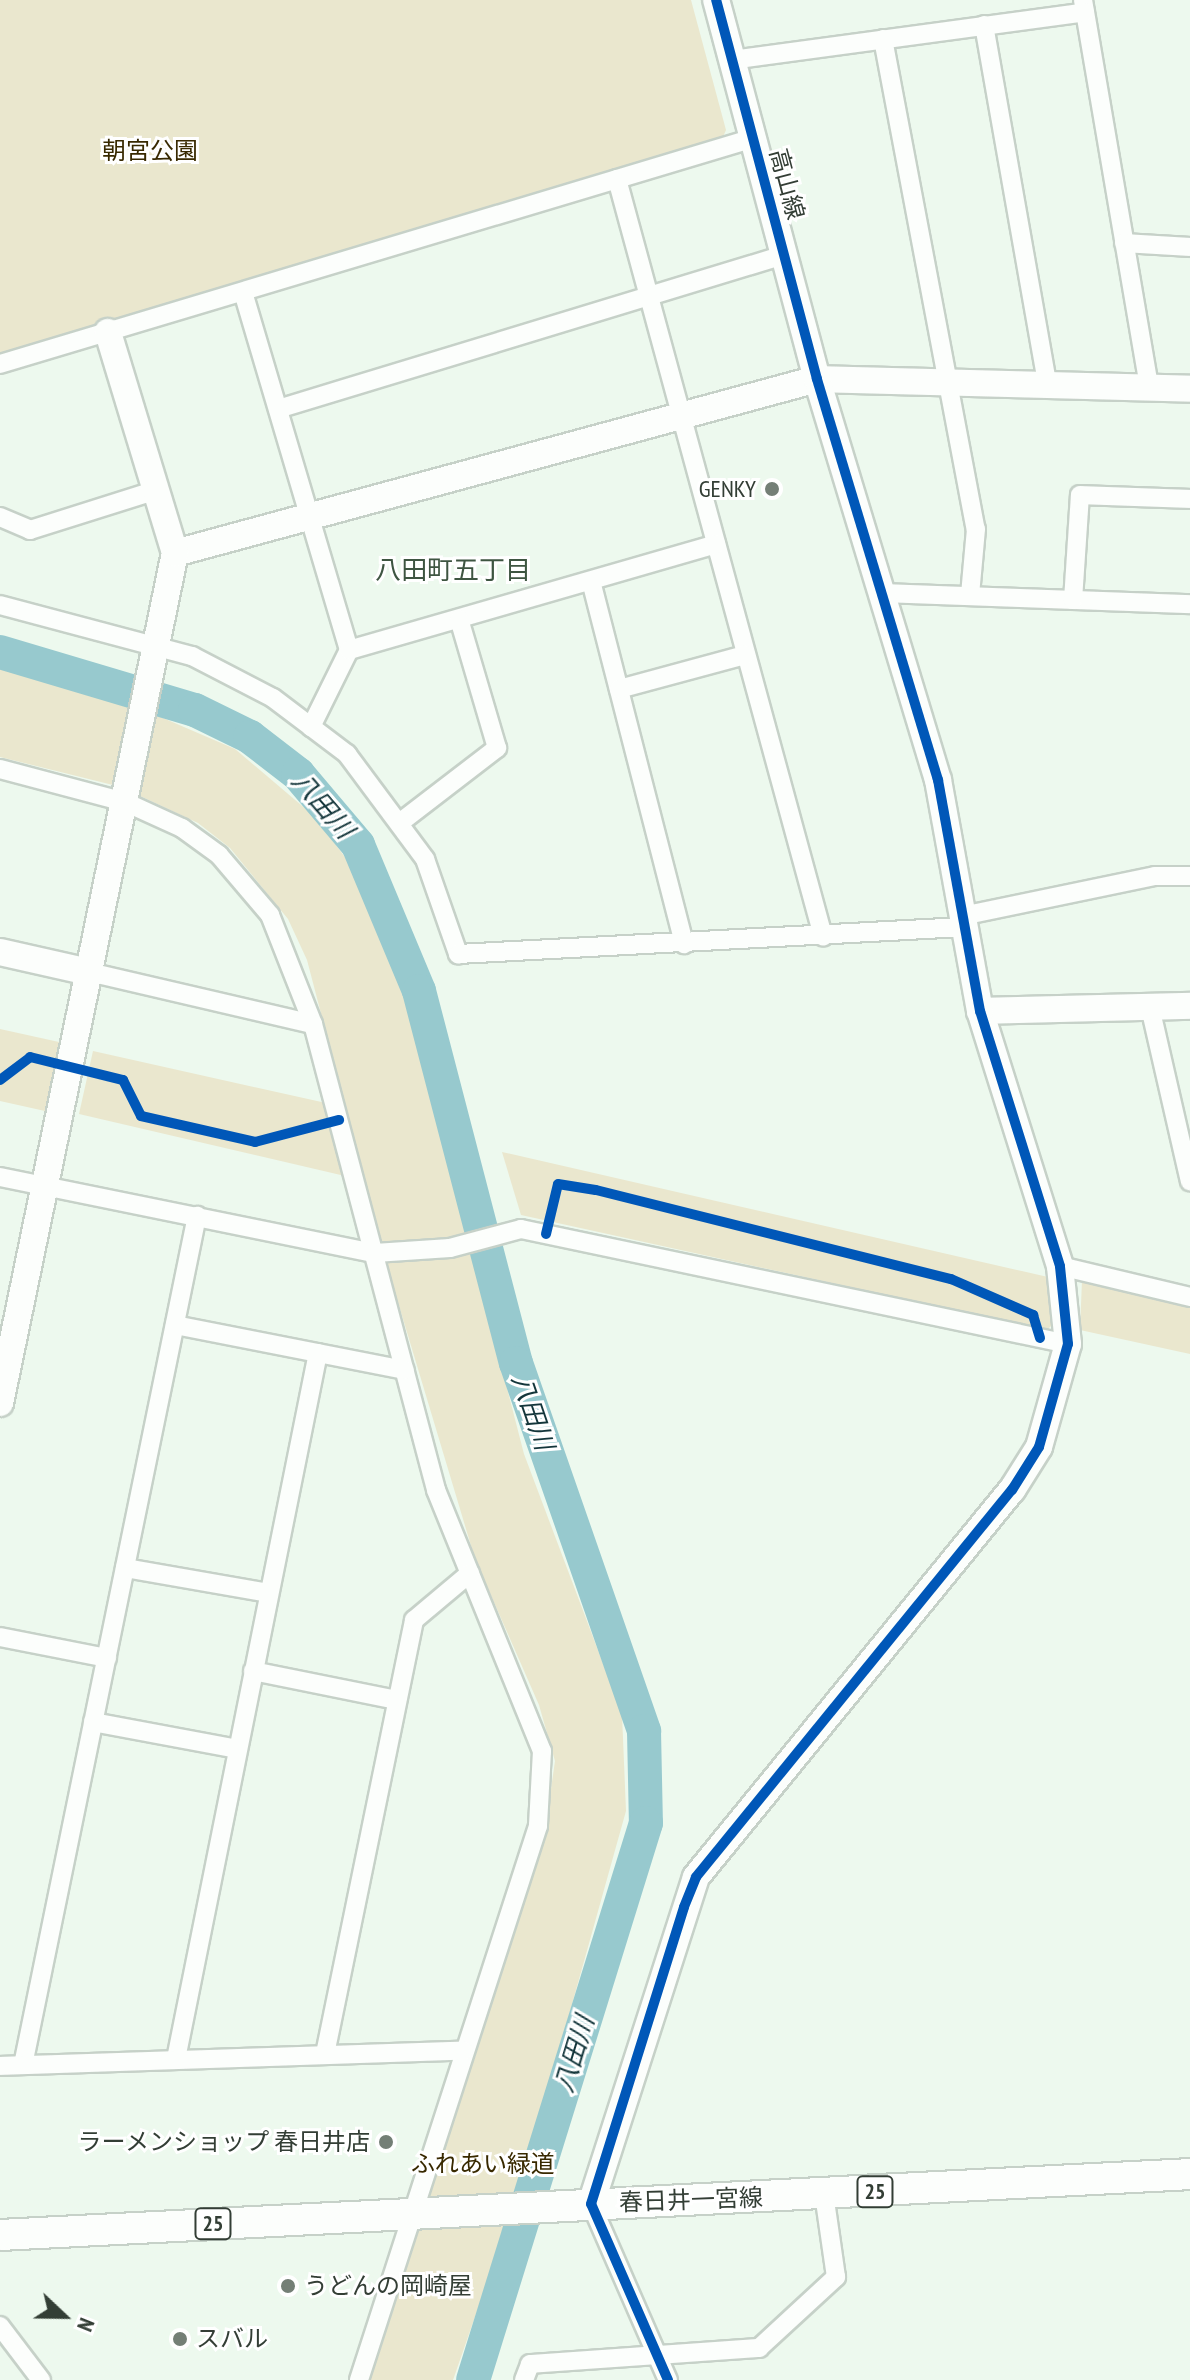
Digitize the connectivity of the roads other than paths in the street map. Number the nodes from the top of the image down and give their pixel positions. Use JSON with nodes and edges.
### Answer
{"nodes":[{"id":1,"x":716,"y":0,"type":"edge"},
{"id":2,"x":1084,"y":6,"type":"edge"},
{"id":3,"x":984,"y":25,"type":"junction"},
{"id":4,"x":883,"y":39,"type":"junction"},
{"id":5,"x":732,"y":60,"type":"junction"},
{"id":6,"x":754,"y":138,"type":"junction"},
{"id":7,"x":617,"y":179,"type":"junction"},
{"id":8,"x":1124,"y":243,"type":"junction"},
{"id":9,"x":1190,"y":247,"type":"edge"},
{"id":10,"x":784,"y":255,"type":"junction"},
{"id":11,"x":243,"y":292,"type":"junction"},
{"id":12,"x":649,"y":298,"type":"junction"},
{"id":13,"x":108,"y":332,"type":"junction"},
{"id":14,"x":0,"y":364,"type":"edge"},
{"id":15,"x":817,"y":379,"type":"junction"},
{"id":16,"x":947,"y":382,"type":"junction"},
{"id":17,"x":1047,"y":384,"type":"junction"},
{"id":18,"x":1149,"y":387,"type":"junction"},
{"id":19,"x":1190,"y":389,"type":"edge"},
{"id":20,"x":278,"y":409,"type":"junction"},
{"id":21,"x":682,"y":415,"type":"junction"},
{"id":22,"x":154,"y":491,"type":"junction"},
{"id":23,"x":1190,"y":499,"type":"edge"},
{"id":24,"x":0,"y":517,"type":"edge"},
{"id":25,"x":312,"y":517,"type":"junction"},
{"id":26,"x":716,"y":544,"type":"junction"},
{"id":27,"x":175,"y":553,"type":"junction"},
{"id":28,"x":591,"y":581,"type":"junction"},
{"id":29,"x":884,"y":593,"type":"junction"},
{"id":30,"x":970,"y":595,"type":"junction"},
{"id":31,"x":1073,"y":600,"type":"junction"},
{"id":32,"x":1190,"y":604,"type":"edge"},
{"id":33,"x":0,"y":605,"type":"edge"},
{"id":34,"x":459,"y":619,"type":"junction"},
{"id":35,"x":157,"y":646,"type":"junction"},
{"id":36,"x":349,"y":650,"type":"junction"},
{"id":37,"x":745,"y":655,"type":"junction"},
{"id":38,"x":619,"y":689,"type":"junction"},
{"id":39,"x":311,"y":727,"type":"junction"},
{"id":40,"x":0,"y":770,"type":"edge"},
{"id":41,"x":125,"y":802,"type":"junction"},
{"id":42,"x":402,"y":821,"type":"junction"},
{"id":43,"x":1190,"y":876,"type":"edge"},
{"id":44,"x":963,"y":921,"type":"junction"},
{"id":45,"x":823,"y":936,"type":"junction"},
{"id":46,"x":684,"y":944,"type":"junction"},
{"id":47,"x":0,"y":952,"type":"edge"},
{"id":48,"x":89,"y":972,"type":"junction"},
{"id":49,"x":1190,"y":1006,"type":"edge"},
{"id":50,"x":1150,"y":1007,"type":"junction"},
{"id":51,"x":980,"y":1011,"type":"junction"},
{"id":52,"x":313,"y":1024,"type":"junction"},
{"id":53,"x":1189,"y":1174,"type":"edge"},
{"id":54,"x":0,"y":1177,"type":"edge"},
{"id":55,"x":43,"y":1186,"type":"junction"},
{"id":56,"x":197,"y":1216,"type":"junction"},
{"id":57,"x":375,"y":1253,"type":"junction"},
{"id":58,"x":1060,"y":1266,"type":"junction"},
{"id":59,"x":1190,"y":1297,"type":"edge"},
{"id":60,"x":175,"y":1325,"type":"junction"},
{"id":61,"x":1068,"y":1344,"type":"junction"},
{"id":62,"x":318,"y":1353,"type":"junction"},
{"id":63,"x":405,"y":1370,"type":"junction"},
{"id":64,"x":0,"y":1403,"type":"edge"},
{"id":65,"x":125,"y":1568,"type":"junction"},
{"id":66,"x":470,"y":1573,"type":"junction"},
{"id":67,"x":268,"y":1593,"type":"junction"},
{"id":68,"x":0,"y":1637,"type":"edge"},
{"id":69,"x":107,"y":1658,"type":"junction"},
{"id":70,"x":253,"y":1671,"type":"junction"},
{"id":71,"x":397,"y":1700,"type":"junction"},
{"id":72,"x":93,"y":1722,"type":"junction"},
{"id":73,"x":237,"y":1749,"type":"junction"},
{"id":74,"x":464,"y":2051,"type":"junction"},
{"id":75,"x":325,"y":2054,"type":"junction"},
{"id":76,"x":176,"y":2059,"type":"junction"},
{"id":77,"x":23,"y":2065,"type":"junction"},
{"id":78,"x":0,"y":2066,"type":"edge"},
{"id":79,"x":1190,"y":2174,"type":"edge"},
{"id":80,"x":824,"y":2194,"type":"junction"},
{"id":81,"x":591,"y":2204,"type":"junction"},
{"id":82,"x":420,"y":2214,"type":"junction"},
{"id":83,"x":0,"y":2235,"type":"edge"},
{"id":84,"x":0,"y":2326,"type":"edge"},
{"id":85,"x":656,"y":2354,"type":"junction"},
{"id":86,"x":41,"y":2380,"type":"edge"},
{"id":87,"x":359,"y":2380,"type":"edge"},
{"id":88,"x":524,"y":2380,"type":"edge"},
{"id":89,"x":668,"y":2380,"type":"edge"}],
"edges":[{"from":1,"to":5,"type":"street","name":"高山線"},
{"from":2,"to":3,"type":"street"},
{"from":2,"to":8,"type":"street"},
{"from":3,"to":4,"type":"street"},
{"from":3,"to":17,"type":"street"},
{"from":4,"to":5,"type":"street"},
{"from":4,"to":16,"type":"street"},
{"from":5,"to":6,"type":"street","name":"高山線"},
{"from":6,"to":7,"type":"street"},
{"from":6,"to":10,"type":"street","name":"高山線"},
{"from":7,"to":11,"type":"street"},
{"from":7,"to":12,"type":"street"},
{"from":8,"to":9,"type":"street"},
{"from":8,"to":18,"type":"street"},
{"from":10,"to":12,"type":"street"},
{"from":10,"to":15,"type":"street","name":"高山線"},
{"from":11,"to":13,"type":"street"},
{"from":11,"to":20,"type":"street"},
{"from":12,"to":20,"type":"street"},
{"from":12,"to":21,"type":"street"},
{"from":13,"to":14,"type":"street"},
{"from":13,"to":22,"type":"street"},
{"from":15,"to":16,"type":"street"},
{"from":15,"to":21,"type":"street"},
{"from":15,"to":29,"type":"street","name":"高山線"},
{"from":16,"to":17,"type":"street"},
{"from":16,"to":30,"type":"street"},
{"from":17,"to":18,"type":"street"},
{"from":18,"to":19,"type":"street"},
{"from":20,"to":25,"type":"street"},
{"from":21,"to":25,"type":"street"},
{"from":21,"to":26,"type":"street"},
{"from":22,"to":24,"type":"street"},
{"from":22,"to":27,"type":"street"},
{"from":23,"to":31,"type":"street"},
{"from":25,"to":27,"type":"street"},
{"from":25,"to":36,"type":"street"},
{"from":26,"to":28,"type":"street"},
{"from":26,"to":37,"type":"street"},
{"from":27,"to":35,"type":"street"},
{"from":28,"to":34,"type":"street"},
{"from":28,"to":38,"type":"street"},
{"from":29,"to":30,"type":"street"},
{"from":29,"to":44,"type":"street","name":"高山線"},
{"from":30,"to":31,"type":"street"},
{"from":31,"to":32,"type":"street"},
{"from":33,"to":35,"type":"street"},
{"from":34,"to":36,"type":"street"},
{"from":34,"to":42,"type":"street"},
{"from":35,"to":39,"type":"street"},
{"from":35,"to":41,"type":"street"},
{"from":36,"to":39,"type":"street"},
{"from":37,"to":38,"type":"street"},
{"from":37,"to":45,"type":"street"},
{"from":38,"to":46,"type":"street"},
{"from":39,"to":42,"type":"street"},
{"from":40,"to":41,"type":"street"},
{"from":41,"to":48,"type":"street"},
{"from":41,"to":52,"type":"street"},
{"from":42,"to":46,"type":"street"},
{"from":43,"to":44,"type":"street"},
{"from":44,"to":45,"type":"street"},
{"from":44,"to":51,"type":"street","name":"高山線"},
{"from":45,"to":46,"type":"street"},
{"from":47,"to":48,"type":"street"},
{"from":48,"to":52,"type":"street"},
{"from":48,"to":55,"type":"street"},
{"from":49,"to":50,"type":"street"},
{"from":50,"to":51,"type":"street"},
{"from":50,"to":53,"type":"street"},
{"from":51,"to":58,"type":"street","name":"高山線"},
{"from":52,"to":57,"type":"street"},
{"from":54,"to":55,"type":"street"},
{"from":55,"to":56,"type":"street"},
{"from":55,"to":64,"type":"street"},
{"from":56,"to":57,"type":"street"},
{"from":56,"to":60,"type":"street"},
{"from":57,"to":61,"type":"street"},
{"from":57,"to":63,"type":"street"},
{"from":58,"to":59,"type":"street"},
{"from":58,"to":61,"type":"street","name":"高山線"},
{"from":60,"to":62,"type":"street"},
{"from":60,"to":65,"type":"street"},
{"from":61,"to":81,"type":"street","name":"高山線"},
{"from":62,"to":63,"type":"street"},
{"from":62,"to":67,"type":"street"},
{"from":63,"to":66,"type":"street"},
{"from":65,"to":67,"type":"street"},
{"from":65,"to":69,"type":"street"},
{"from":66,"to":71,"type":"street"},
{"from":66,"to":74,"type":"street"},
{"from":67,"to":70,"type":"street"},
{"from":68,"to":69,"type":"street"},
{"from":69,"to":72,"type":"street"},
{"from":70,"to":71,"type":"street"},
{"from":70,"to":73,"type":"street"},
{"from":71,"to":75,"type":"street"},
{"from":72,"to":73,"type":"street"},
{"from":72,"to":77,"type":"street"},
{"from":73,"to":76,"type":"street"},
{"from":74,"to":75,"type":"street"},
{"from":74,"to":82,"type":"street"},
{"from":75,"to":76,"type":"street"},
{"from":76,"to":77,"type":"street"},
{"from":77,"to":78,"type":"street"},
{"from":79,"to":80,"type":"main road","name":"春日井一宮線","number":"25"},
{"from":80,"to":81,"type":"main road","name":"春日井一宮線","number":"25"},
{"from":80,"to":85,"type":"street"},
{"from":81,"to":82,"type":"main road","name":"春日井一宮線","number":"25"},
{"from":81,"to":85,"type":"street"},
{"from":82,"to":83,"type":"main road","name":"春日井一宮線","number":"25"},
{"from":82,"to":87,"type":"street"},
{"from":84,"to":86,"type":"street"},
{"from":85,"to":88,"type":"street"},
{"from":85,"to":89,"type":"street"}]}
